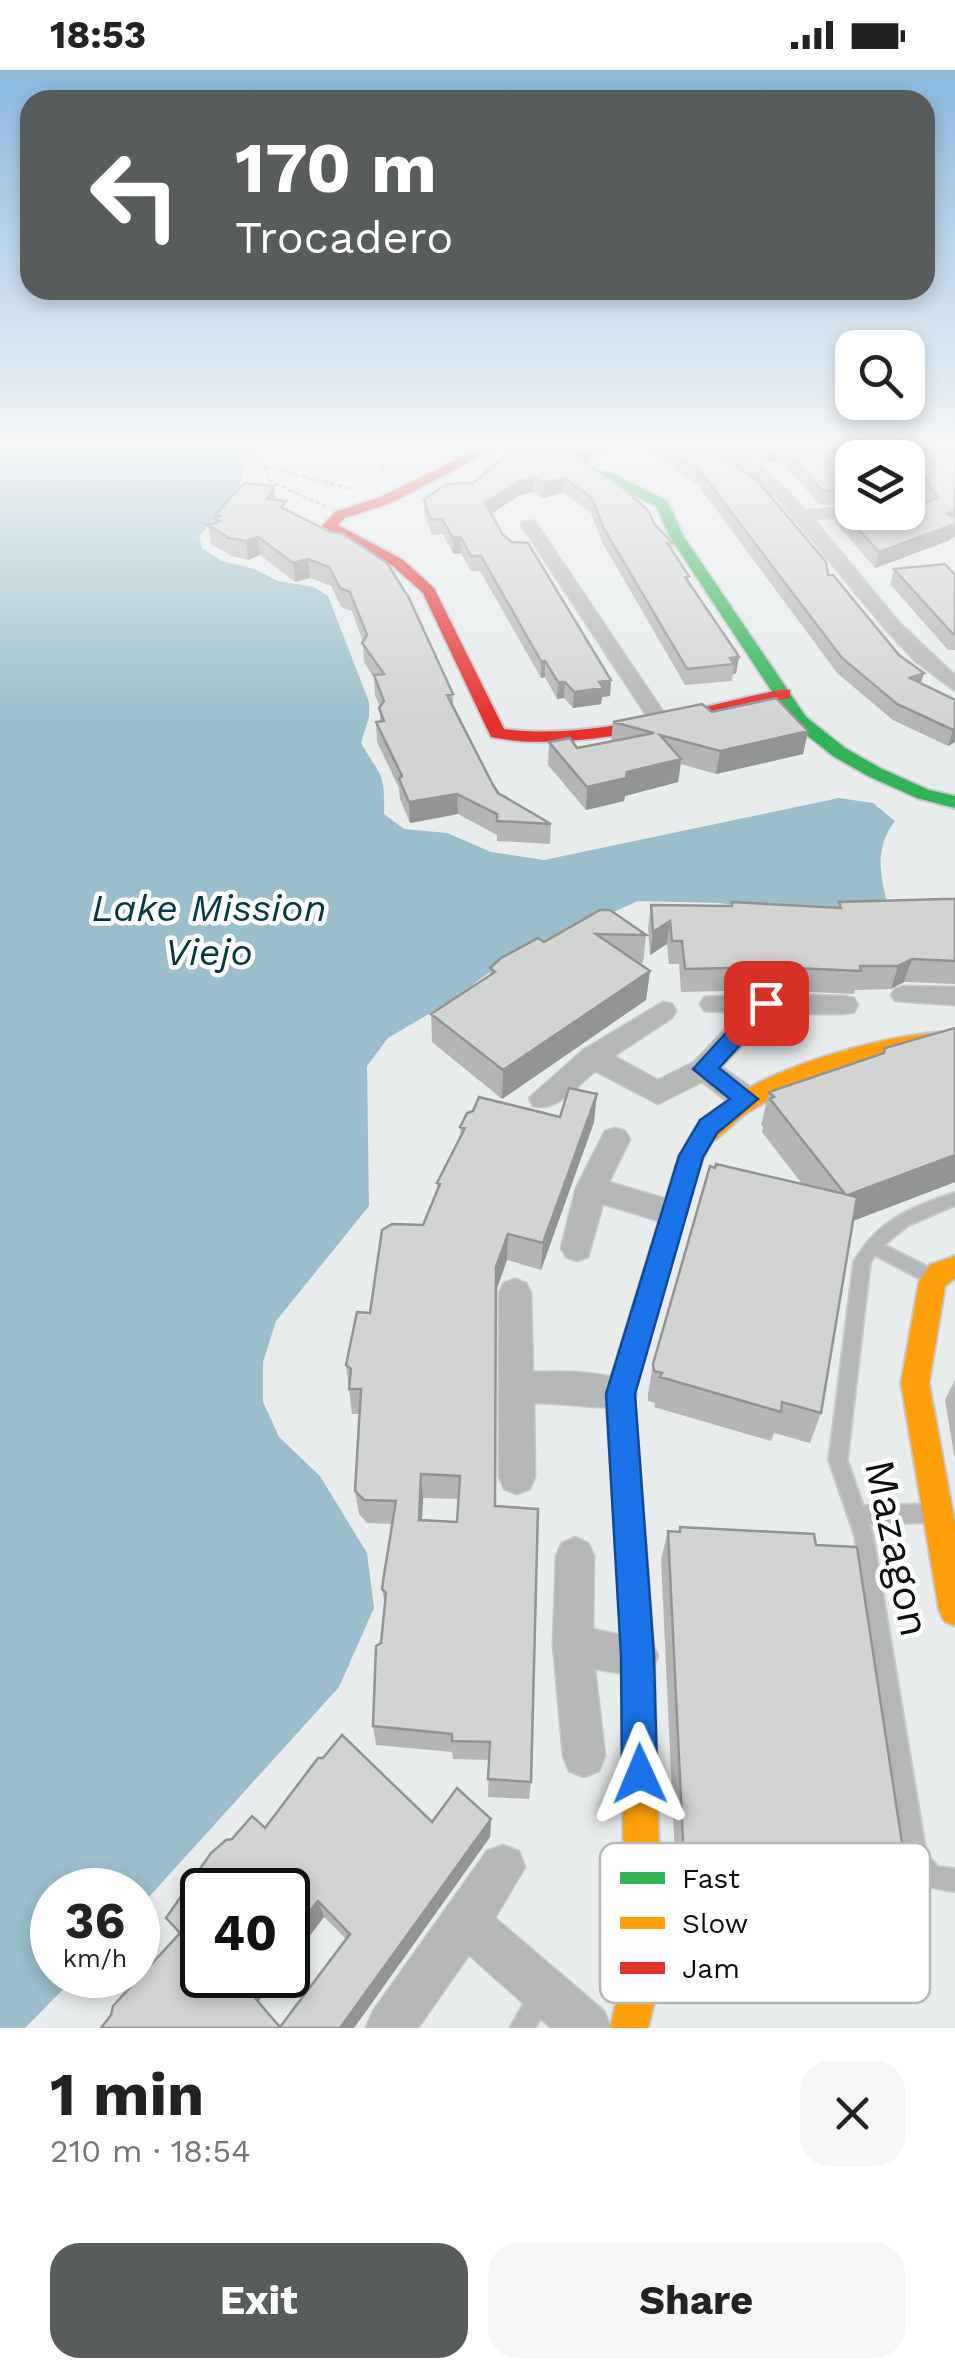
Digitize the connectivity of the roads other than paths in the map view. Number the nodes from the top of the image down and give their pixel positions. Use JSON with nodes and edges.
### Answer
{"nodes":[{"id":1,"x":346,"y":535,"type":"edge"},
{"id":2,"x":535,"y":535,"type":"edge"},
{"id":3,"x":676,"y":535,"type":"edge"},
{"id":4,"x":818,"y":535,"type":"edge"},
{"id":5,"x":955,"y":684,"type":"edge"},
{"id":6,"x":784,"y":694,"type":"junction"},
{"id":7,"x":657,"y":717,"type":"junction"},
{"id":8,"x":955,"y":802,"type":"edge"},
{"id":9,"x":904,"y":995,"type":"dead end"},
{"id":10,"x":955,"y":996,"type":"edge"},
{"id":11,"x":766,"y":1003,"type":"junction"},
{"id":12,"x":713,"y":1004,"type":"dead end"},
{"id":13,"x":845,"y":1005,"type":"dead end"},
{"id":14,"x":663,"y":1010,"type":"dead end"},
{"id":15,"x":955,"y":1040,"type":"edge"},
{"id":16,"x":594,"y":1057,"type":"junction"},
{"id":17,"x":704,"y":1069,"type":"junction"},
{"id":18,"x":543,"y":1098,"type":"dead end"},
{"id":19,"x":746,"y":1099,"type":"junction"},
{"id":20,"x":614,"y":1139,"type":"dead end"},
{"id":21,"x":592,"y":1188,"type":"junction"},
{"id":22,"x":955,"y":1199,"type":"edge"},
{"id":23,"x":672,"y":1213,"type":"junction"},
{"id":24,"x":871,"y":1246,"type":"junction"},
{"id":25,"x":577,"y":1248,"type":"dead end"},
{"id":26,"x":945,"y":1273,"type":"edge"},
{"id":27,"x":515,"y":1293,"type":"dead end"},
{"id":28,"x":516,"y":1388,"type":"junction"},
{"id":29,"x":620,"y":1394,"type":"junction"},
{"id":30,"x":517,"y":1477,"type":"dead end"},
{"id":31,"x":938,"y":1513,"type":"junction"},
{"id":32,"x":856,"y":1515,"type":"junction"},
{"id":33,"x":575,"y":1556,"type":"dead end"},
{"id":34,"x":955,"y":1610,"type":"edge"},
{"id":35,"x":573,"y":1645,"type":"junction"},
{"id":36,"x":638,"y":1656,"type":"junction"},
{"id":37,"x":584,"y":1756,"type":"dead end"},
{"id":38,"x":641,"y":1843,"type":"edge"},
{"id":39,"x":914,"y":1843,"type":"edge"},
{"id":40,"x":503,"y":1867,"type":"dead end"},
{"id":41,"x":930,"y":1874,"type":"edge"},
{"id":42,"x":955,"y":1880,"type":"edge"},
{"id":43,"x":465,"y":1922,"type":"junction"},
{"id":44,"x":533,"y":2009,"type":"edge"},
{"id":45,"x":625,"y":2026,"type":"edge"},
{"id":46,"x":390,"y":2028,"type":"edge"}],
"edges":[{"from":1,"to":7,"type":"street"},
{"from":2,"to":7,"type":"street"},
{"from":3,"to":6,"type":"street"},
{"from":4,"to":5,"type":"street"},
{"from":6,"to":7,"type":"street"},
{"from":6,"to":8,"type":"street"},
{"from":9,"to":10,"type":"street"},
{"from":11,"to":12,"type":"street"},
{"from":11,"to":13,"type":"street"},
{"from":11,"to":17,"type":"street"},
{"from":14,"to":16,"type":"street"},
{"from":15,"to":19,"type":"street"},
{"from":16,"to":17,"type":"street"},
{"from":16,"to":18,"type":"street"},
{"from":17,"to":19,"type":"street"},
{"from":19,"to":23,"type":"street"},
{"from":20,"to":21,"type":"street"},
{"from":21,"to":23,"type":"street"},
{"from":21,"to":25,"type":"street"},
{"from":22,"to":24,"type":"lane"},
{"from":23,"to":29,"type":"street"},
{"from":24,"to":26,"type":"lane"},
{"from":24,"to":32,"type":"lane","name":"Mazagon"},
{"from":26,"to":31,"type":"street","name":"Mazagon"},
{"from":27,"to":28,"type":"street"},
{"from":28,"to":29,"type":"street"},
{"from":28,"to":30,"type":"street"},
{"from":29,"to":36,"type":"street"},
{"from":31,"to":32,"type":"lane"},
{"from":31,"to":34,"type":"street","name":"Mazagon"},
{"from":32,"to":39,"type":"lane","name":"Mazagon"},
{"from":33,"to":35,"type":"street"},
{"from":35,"to":36,"type":"street"},
{"from":35,"to":37,"type":"street"},
{"from":36,"to":38,"type":"street"},
{"from":40,"to":43,"type":"street"},
{"from":41,"to":42,"type":"lane","name":"Mazagon"},
{"from":43,"to":44,"type":"street"},
{"from":43,"to":46,"type":"street"},
{"from":44,"to":45,"type":"street"}]}
